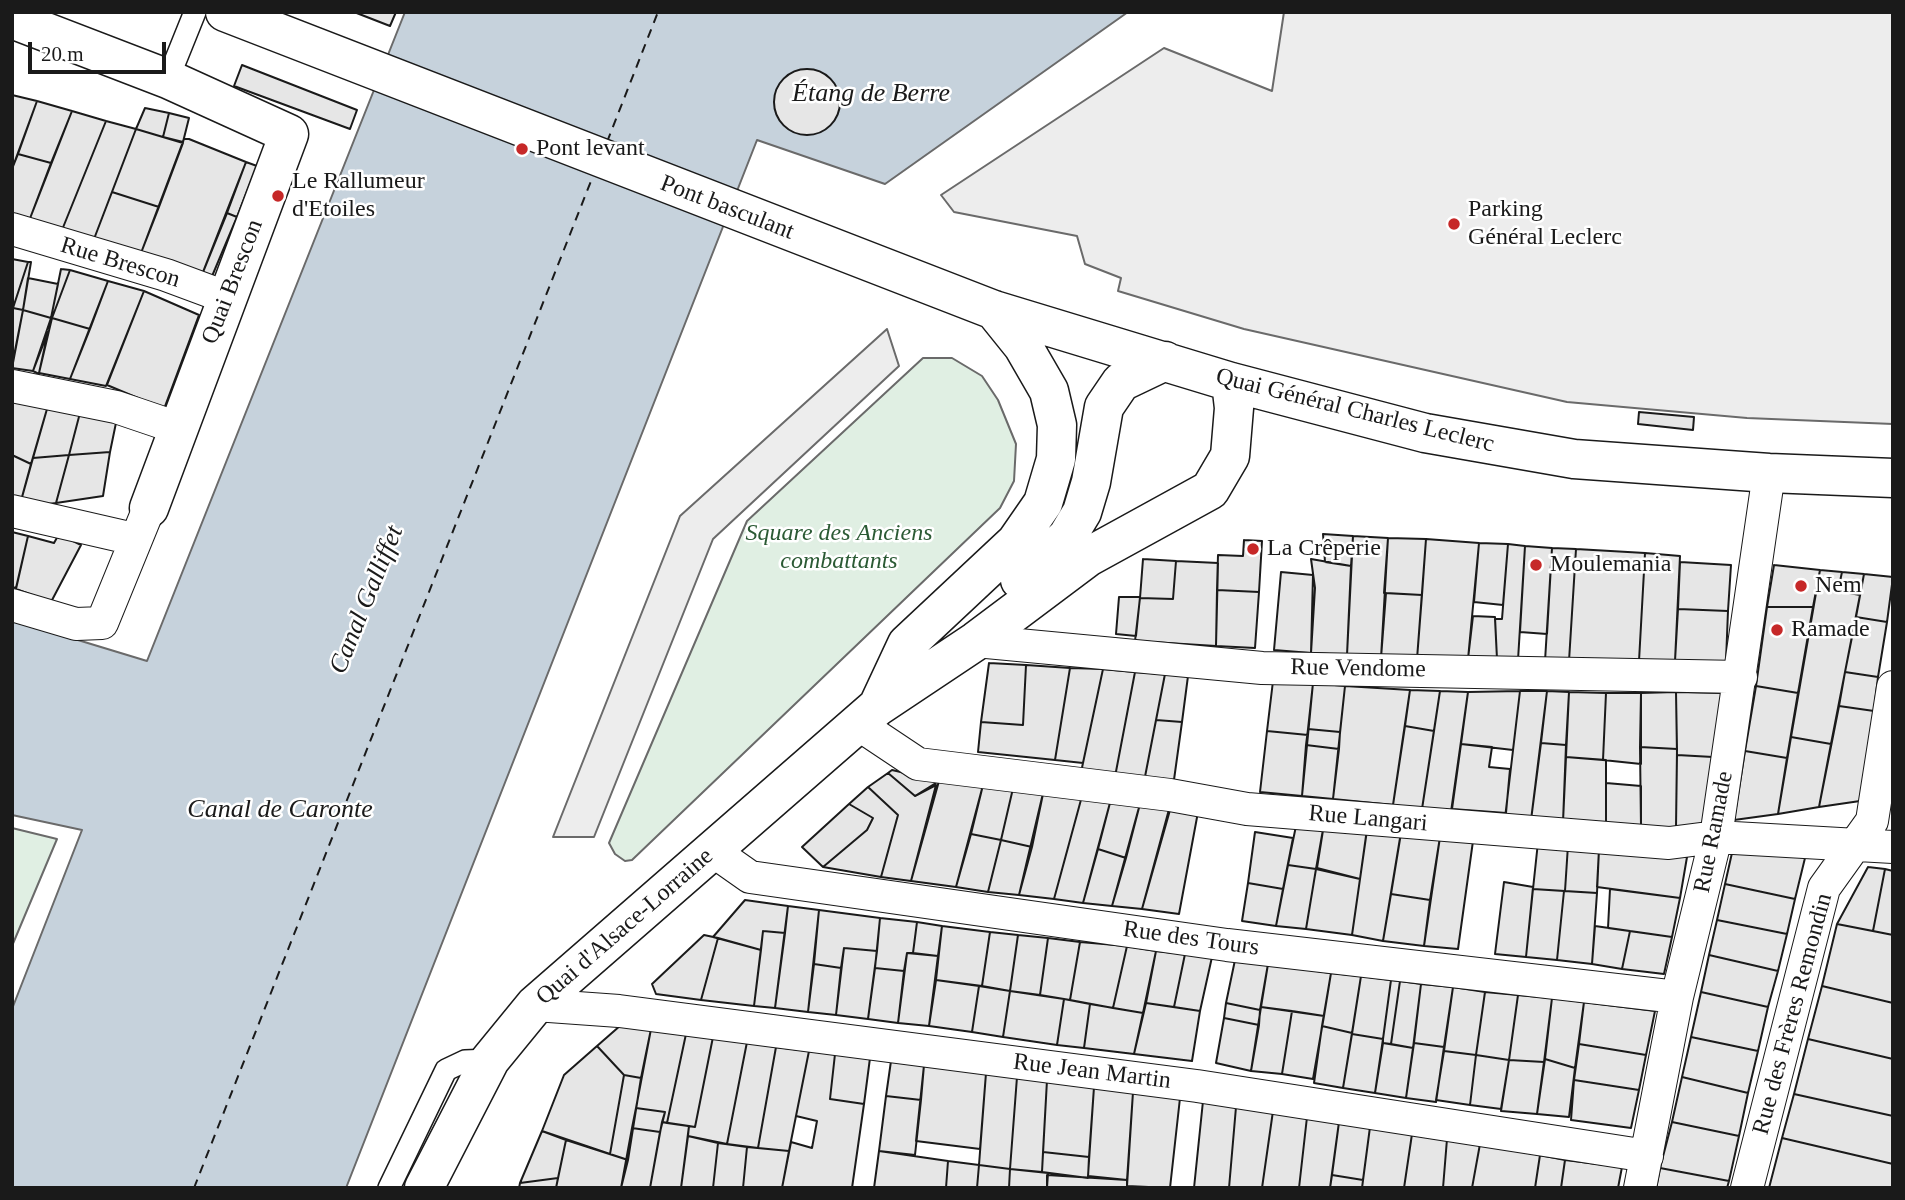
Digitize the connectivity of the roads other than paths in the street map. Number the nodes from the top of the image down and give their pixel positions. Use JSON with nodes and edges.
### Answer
{"nodes":[{"id":1,"x":195,"y":12,"type":"edge"},
{"id":2,"x":225,"y":12,"type":"edge"},
{"id":3,"x":12,"y":19,"type":"edge"},
{"id":4,"x":168,"y":79,"type":"junction"},
{"id":5,"x":12,"y":229,"type":"edge"},
{"id":6,"x":228,"y":298,"type":"junction"},
{"id":7,"x":984,"y":306,"type":"junction"},
{"id":8,"x":1165,"y":361,"type":"junction"},
{"id":9,"x":1231,"y":382,"type":"junction"},
{"id":10,"x":12,"y":386,"type":"edge"},
{"id":11,"x":178,"y":428,"type":"junction"},
{"id":12,"x":1769,"y":473,"type":"junction"},
{"id":13,"x":1893,"y":478,"type":"edge"},
{"id":14,"x":12,"y":511,"type":"edge"},
{"id":15,"x":141,"y":523,"type":"junction"},
{"id":16,"x":12,"y":605,"type":"edge"},
{"id":17,"x":976,"y":641,"type":"junction"},
{"id":18,"x":1741,"y":677,"type":"junction"},
{"id":19,"x":1893,"y":687,"type":"edge"},
{"id":20,"x":867,"y":715,"type":"junction"},
{"id":21,"x":1716,"y":837,"type":"junction"},
{"id":22,"x":1857,"y":842,"type":"junction"},
{"id":23,"x":1893,"y":847,"type":"edge"},
{"id":24,"x":713,"y":851,"type":"junction"},
{"id":25,"x":1677,"y":997,"type":"junction"},
{"id":26,"x":535,"y":1005,"type":"junction"},
{"id":27,"x":490,"y":1060,"type":"junction"},
{"id":28,"x":1647,"y":1156,"type":"junction"},
{"id":29,"x":389,"y":1188,"type":"edge"},
{"id":30,"x":424,"y":1188,"type":"edge"},
{"id":31,"x":1640,"y":1188,"type":"edge"},
{"id":32,"x":1747,"y":1188,"type":"edge"}],
"edges":[{"from":1,"to":4,"type":"lane"},
{"from":2,"to":7,"type":"main road","name":"Pont basculant"},
{"from":3,"to":4,"type":"main road","name":"Quai Brescon"},
{"from":4,"to":6,"type":"main road","name":"Quai Brescon"},
{"from":5,"to":6,"type":"street","name":"Rue Brescon"},
{"from":6,"to":11,"type":"main road","name":"Quai Brescon"},
{"from":7,"to":8,"type":"main road","name":"Quai Général Charles Leclerc"},
{"from":7,"to":20,"type":"main road","name":"Quai d'Alsace-Lorraine"},
{"from":8,"to":9,"type":"main road","name":"Quai Général Charles Leclerc"},
{"from":8,"to":20,"type":"main road"},
{"from":9,"to":12,"type":"main road","name":"Quai Général Charles Leclerc"},
{"from":9,"to":17,"type":"main road","name":"Quai d'Alsace-Lorraine"},
{"from":10,"to":11,"type":"street"},
{"from":11,"to":15,"type":"main road","name":"Quai Brescon"},
{"from":12,"to":13,"type":"main road","name":"Quai Général Charles Leclerc"},
{"from":12,"to":18,"type":"street","name":"Rue Ramade"},
{"from":14,"to":15,"type":"street"},
{"from":15,"to":16,"type":"street","name":"Quai Brescon"},
{"from":17,"to":18,"type":"street","name":"Rue Vendome"},
{"from":17,"to":20,"type":"main road","name":"Quai d'Alsace-Lorraine"},
{"from":18,"to":21,"type":"street","name":"Rue Ramade"},
{"from":19,"to":22,"type":"street","name":"Rue des Frères Remondin"},
{"from":20,"to":21,"type":"street","name":"Rue Langari"},
{"from":20,"to":24,"type":"main road","name":"Quai d'Alsace-Lorraine"},
{"from":21,"to":22,"type":"street","name":"Rue Langari"},
{"from":21,"to":25,"type":"street","name":"Rue Ramade"},
{"from":22,"to":23,"type":"street","name":"Rue Langari"},
{"from":22,"to":32,"type":"street","name":"Rue des Frères Remondin"},
{"from":24,"to":25,"type":"street","name":"Rue des Tours"},
{"from":24,"to":26,"type":"main road","name":"Quai d'Alsace-Lorraine"},
{"from":25,"to":28,"type":"street","name":"Rue Ramade"},
{"from":26,"to":27,"type":"main road","name":"Quai d'Alsace-Lorraine"},
{"from":26,"to":28,"type":"street","name":"Rue Jean Martin"},
{"from":27,"to":29,"type":"lane"},
{"from":27,"to":30,"type":"main road","name":"Quai d'Alsace-Lorraine"},
{"from":28,"to":31,"type":"street","name":"Rue Ramade"}]}
